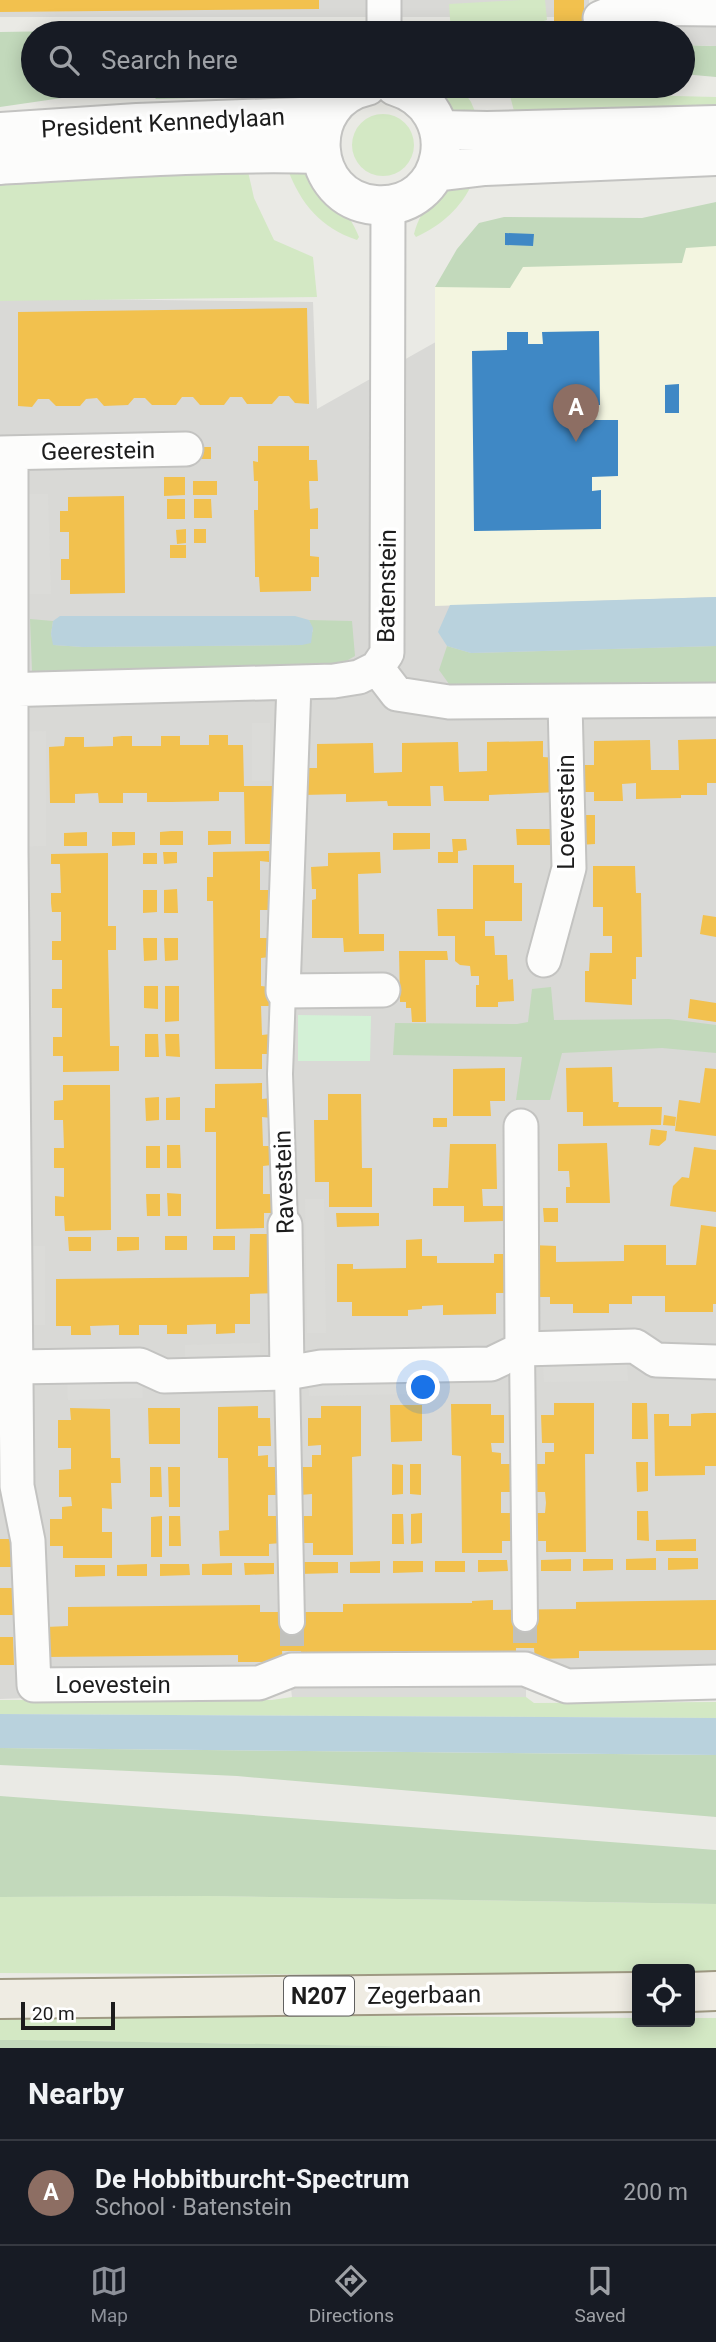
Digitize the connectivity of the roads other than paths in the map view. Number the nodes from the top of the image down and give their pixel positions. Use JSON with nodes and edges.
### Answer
{"nodes":[{"id":1,"x":384,"y":0,"type":"edge"},
{"id":2,"x":716,"y":9,"type":"edge"},
{"id":3,"x":600,"y":18,"type":"dead end"},
{"id":4,"x":384,"y":21,"type":"edge"},
{"id":5,"x":342,"y":98,"type":"edge"},
{"id":6,"x":420,"y":98,"type":"edge"},
{"id":7,"x":327,"y":116,"type":"junction"},
{"id":8,"x":716,"y":125,"type":"edge"},
{"id":9,"x":440,"y":130,"type":"junction"},
{"id":10,"x":0,"y":132,"type":"edge"},
{"id":11,"x":321,"y":155,"type":"junction"},
{"id":12,"x":716,"y":156,"type":"edge"},
{"id":13,"x":0,"y":165,"type":"edge"},
{"id":14,"x":435,"y":172,"type":"junction"},
{"id":15,"x":388,"y":205,"type":"junction"},
{"id":16,"x":186,"y":449,"type":"dead end"},
{"id":17,"x":5,"y":453,"type":"edge"},
{"id":18,"x":377,"y":668,"type":"junction"},
{"id":19,"x":294,"y":684,"type":"junction"},
{"id":20,"x":6,"y":690,"type":"edge"},
{"id":21,"x":716,"y":700,"type":"edge"},
{"id":22,"x":565,"y":702,"type":"junction"},
{"id":23,"x":544,"y":960,"type":"dead end"},
{"id":24,"x":383,"y":990,"type":"dead end"},
{"id":25,"x":283,"y":991,"type":"junction"},
{"id":26,"x":7,"y":1080,"type":"edge"},
{"id":27,"x":521,"y":1126,"type":"dead end"},
{"id":28,"x":285,"y":1225,"type":"joint"},
{"id":29,"x":522,"y":1349,"type":"junction"},
{"id":30,"x":716,"y":1362,"type":"edge"},
{"id":31,"x":16,"y":1367,"type":"junction"},
{"id":32,"x":287,"y":1373,"type":"junction"},
{"id":33,"x":8,"y":1485,"type":"edge"},
{"id":34,"x":28,"y":1541,"type":"joint"},
{"id":35,"x":525,"y":1619,"type":"tunnel mouth"},
{"id":36,"x":292,"y":1622,"type":"tunnel mouth"},
{"id":37,"x":716,"y":1682,"type":"edge"},
{"id":38,"x":716,"y":1991,"type":"edge"},
{"id":39,"x":632,"y":1992,"type":"edge"},
{"id":40,"x":695,"y":1992,"type":"edge"},
{"id":41,"x":0,"y":1999,"type":"edge"}],
"edges":[{"from":1,"to":4,"type":"street"},
{"from":2,"to":3,"type":"street"},
{"from":5,"to":7,"type":"street"},
{"from":6,"to":9,"type":"street"},
{"from":7,"to":10,"type":"street","name":"President Kennedylaan"},
{"from":7,"to":11,"type":"street"},
{"from":8,"to":9,"type":"street"},
{"from":9,"to":14,"type":"street"},
{"from":11,"to":13,"type":"street","name":"President Kennedylaan"},
{"from":11,"to":15,"type":"street"},
{"from":12,"to":14,"type":"street"},
{"from":14,"to":15,"type":"street"},
{"from":15,"to":18,"type":"street","name":"Batenstein"},
{"from":16,"to":17,"type":"street","name":"Geerestein"},
{"from":17,"to":20,"type":"street","name":"Geerestein"},
{"from":18,"to":19,"type":"street","name":"Batenstein"},
{"from":18,"to":22,"type":"street"},
{"from":19,"to":20,"type":"street","name":"Batenstein"},
{"from":19,"to":25,"type":"street","name":"Ravestein"},
{"from":20,"to":26,"type":"street","name":"Geerestein"},
{"from":21,"to":22,"type":"street"},
{"from":22,"to":23,"type":"street","name":"Loevestein"},
{"from":24,"to":25,"type":"street"},
{"from":25,"to":28,"type":"street","name":"Ravestein"},
{"from":26,"to":31,"type":"street","name":"Geerestein"},
{"from":27,"to":29,"type":"street"},
{"from":28,"to":32,"type":"street","name":"Ravestein"},
{"from":29,"to":30,"type":"street"},
{"from":29,"to":32,"type":"street"},
{"from":29,"to":35,"type":"street"},
{"from":31,"to":32,"type":"street"},
{"from":31,"to":33,"type":"street","name":"Geerestein"},
{"from":32,"to":36,"type":"street"},
{"from":33,"to":34,"type":"street","name":"Geerestein"},
{"from":34,"to":37,"type":"street","name":"Loevestein"},
{"from":38,"to":40,"type":"main road"},
{"from":39,"to":41,"type":"main road","name":"Zegerbaan","number":"N207"}]}
